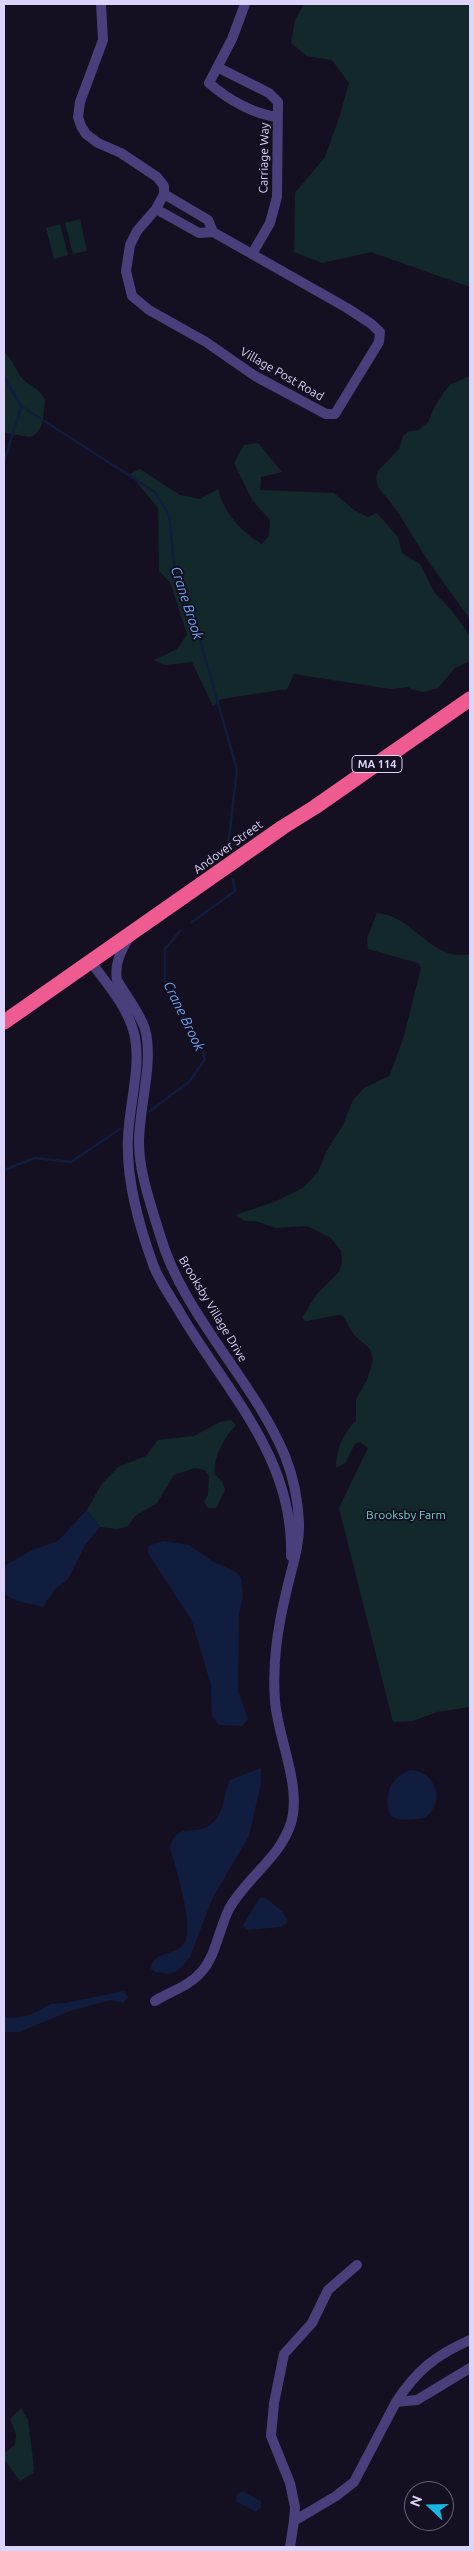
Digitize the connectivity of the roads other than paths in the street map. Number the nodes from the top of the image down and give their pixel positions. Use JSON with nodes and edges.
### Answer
{"nodes":[{"id":1,"x":101,"y":4,"type":"edge"},
{"id":2,"x":245,"y":4,"type":"edge"},
{"id":3,"x":219,"y":68,"type":"junction"},
{"id":4,"x":278,"y":117,"type":"junction"},
{"id":5,"x":164,"y":194,"type":"junction"},
{"id":6,"x":156,"y":208,"type":"junction"},
{"id":7,"x":213,"y":232,"type":"junction"},
{"id":8,"x":252,"y":254,"type":"junction"},
{"id":9,"x":470,"y":699,"type":"edge"},
{"id":10,"x":132,"y":934,"type":"junction"},
{"id":11,"x":91,"y":962,"type":"junction"},
{"id":12,"x":4,"y":1022,"type":"edge"},
{"id":13,"x":290,"y":1577,"type":"junction"},
{"id":14,"x":155,"y":2001,"type":"dead end"},
{"id":15,"x":357,"y":2265,"type":"dead end"},
{"id":16,"x":470,"y":2340,"type":"edge"},
{"id":17,"x":470,"y":2368,"type":"edge"},
{"id":18,"x":396,"y":2402,"type":"junction"},
{"id":19,"x":294,"y":2521,"type":"junction"},
{"id":20,"x":290,"y":2547,"type":"edge"}],
"edges":[{"from":1,"to":5,"type":"street","name":"Village Post Road"},
{"from":2,"to":3,"type":"street","name":"Carriage Way"},
{"from":3,"to":4,"type":"street","name":"Carriage Way"},
{"from":3,"to":4,"type":"street","name":"Carriage Way"},
{"from":4,"to":8,"type":"street","name":"Carriage Way"},
{"from":5,"to":6,"type":"street","name":"Village Post Road"},
{"from":5,"to":7,"type":"street","name":"Village Post Road"},
{"from":6,"to":7,"type":"street","name":"Village Post Road"},
{"from":6,"to":8,"type":"street","name":"Village Post Road"},
{"from":7,"to":8,"type":"street","name":"Village Post Road"},
{"from":9,"to":10,"type":"highway","name":"Andover Street","number":"MA 114"},
{"from":10,"to":11,"type":"highway","name":"Andover Street","number":"MA 114"},
{"from":10,"to":13,"type":"street","name":"Brooksby Village Drive"},
{"from":11,"to":12,"type":"highway","name":"Andover Street","number":"MA 114"},
{"from":11,"to":13,"type":"street","name":"Brooksby Village Drive"},
{"from":13,"to":14,"type":"street","name":"Brooksby Village Drive"},
{"from":15,"to":19,"type":"street"},
{"from":16,"to":18,"type":"street"},
{"from":17,"to":18,"type":"street"},
{"from":18,"to":19,"type":"street"},
{"from":19,"to":20,"type":"street"}]}
